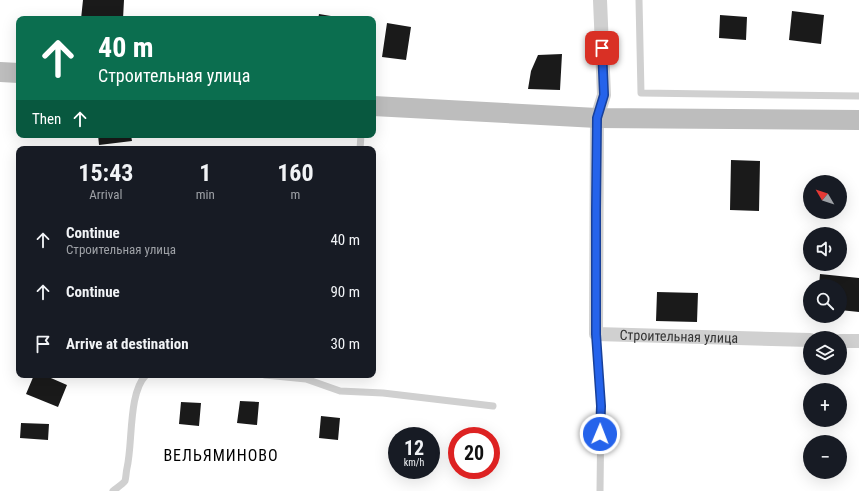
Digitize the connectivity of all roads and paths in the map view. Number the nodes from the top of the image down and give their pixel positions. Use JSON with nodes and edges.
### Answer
{"nodes":[{"id":1,"x":600,"y":0,"type":"edge"},
{"id":2,"x":639,"y":0,"type":"edge"},
{"id":3,"x":0,"y":72,"type":"edge"},
{"id":4,"x":16,"y":73,"type":"edge"},
{"id":5,"x":859,"y":96,"type":"edge"},
{"id":6,"x":376,"y":106,"type":"edge"},
{"id":7,"x":597,"y":118,"type":"junction"},
{"id":8,"x":859,"y":120,"type":"edge"},
{"id":9,"x":596,"y":334,"type":"junction"},
{"id":10,"x":803,"y":340,"type":"edge"},
{"id":11,"x":847,"y":341,"type":"edge"},
{"id":12,"x":859,"y":341,"type":"edge"},
{"id":13,"x":143,"y":378,"type":"edge"},
{"id":14,"x":308,"y":378,"type":"edge"},
{"id":15,"x":494,"y":406,"type":"dead end"},
{"id":16,"x":113,"y":491,"type":"edge"},
{"id":17,"x":600,"y":491,"type":"edge"}],
"edges":[{"from":1,"to":7,"type":"street"},
{"from":2,"to":5,"type":"lane"},
{"from":3,"to":4,"type":"street"},
{"from":6,"to":7,"type":"street"},
{"from":7,"to":8,"type":"street"},
{"from":7,"to":9,"type":"street"},
{"from":9,"to":10,"type":"street","name":"Строительная улица"},
{"from":9,"to":17,"type":"lane"},
{"from":11,"to":12,"type":"street"},
{"from":13,"to":16,"type":"lane"},
{"from":14,"to":15,"type":"lane"}]}
